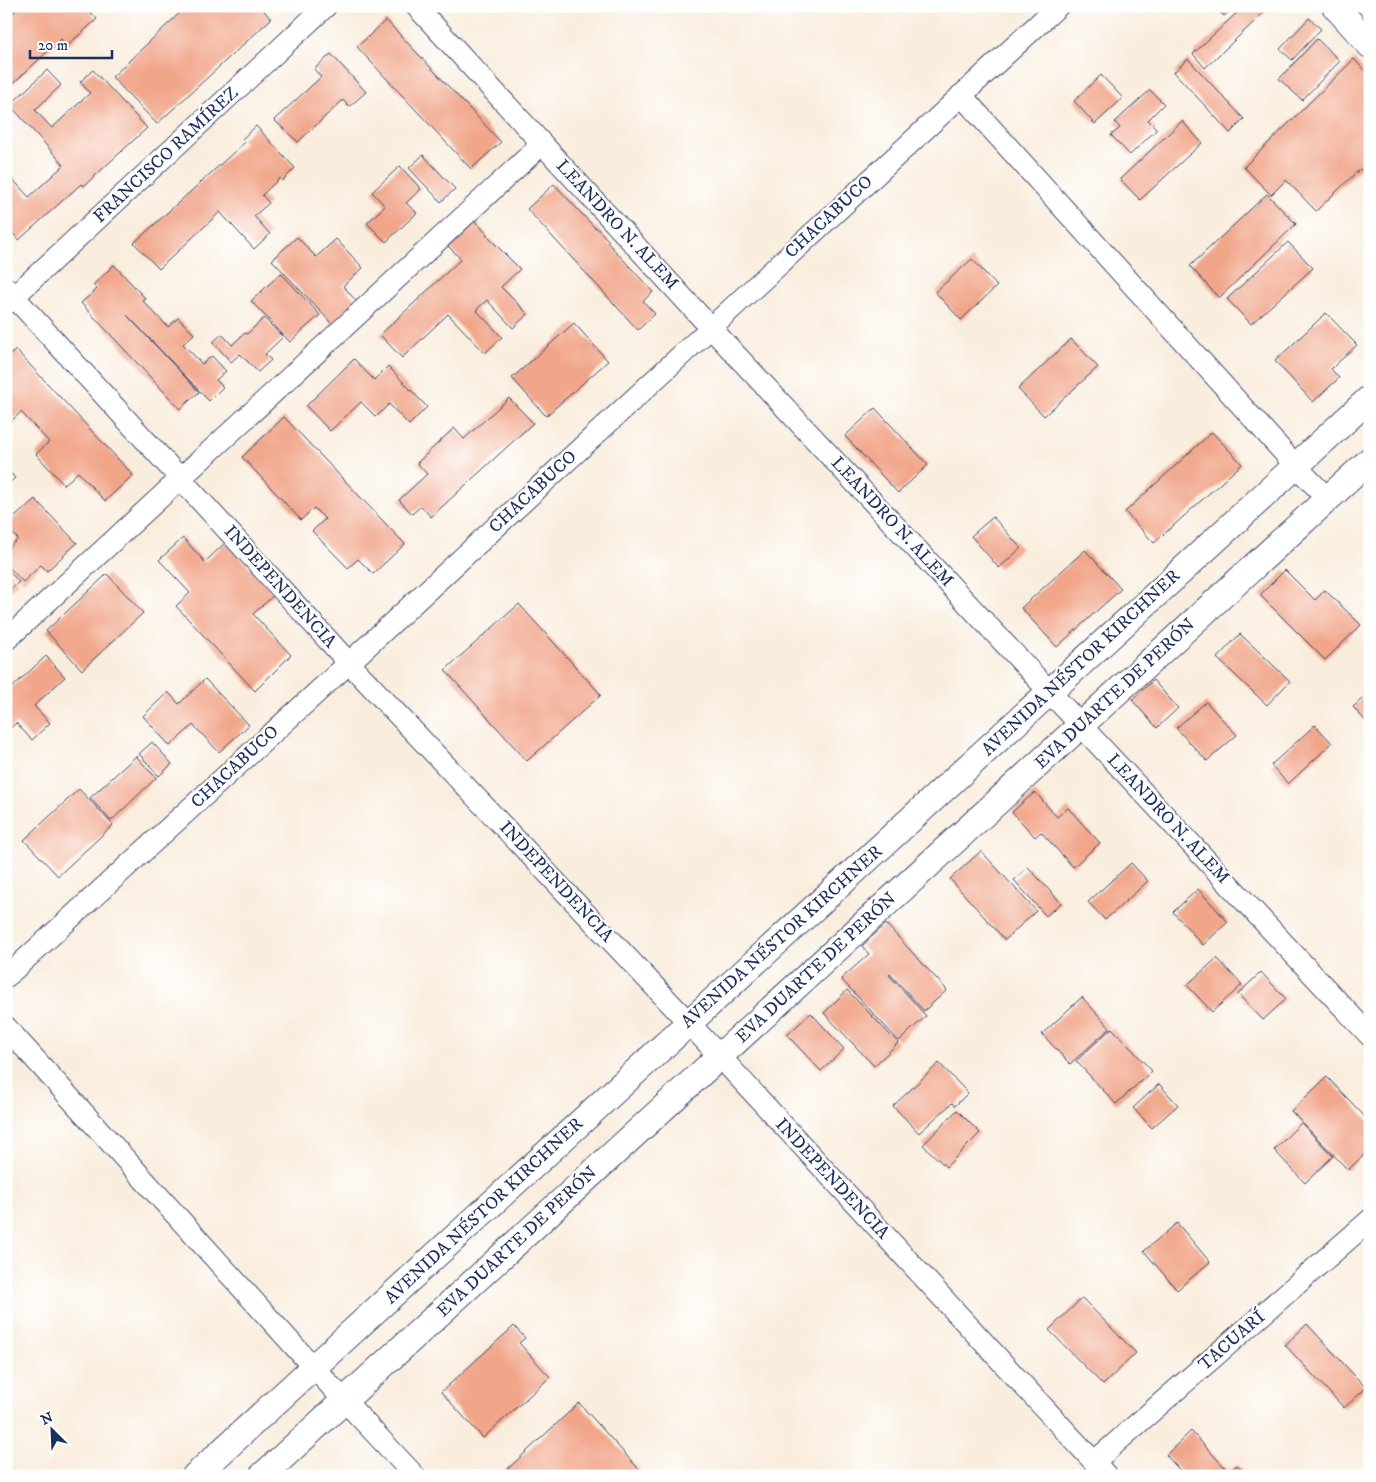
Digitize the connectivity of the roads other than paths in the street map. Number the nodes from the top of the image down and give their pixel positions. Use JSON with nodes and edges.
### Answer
{"nodes":[{"id":1,"x":326,"y":6,"type":"edge"},
{"id":2,"x":416,"y":6,"type":"edge"},
{"id":3,"x":1058,"y":6,"type":"edge"},
{"id":4,"x":1334,"y":6,"type":"edge"},
{"id":5,"x":1370,"y":45,"type":"edge"},
{"id":6,"x":961,"y":95,"type":"junction"},
{"id":7,"x":542,"y":144,"type":"junction"},
{"id":8,"x":9,"y":296,"type":"edge"},
{"id":9,"x":710,"y":327,"type":"junction"},
{"id":10,"x":1370,"y":398,"type":"edge"},
{"id":11,"x":1370,"y":460,"type":"edge"},
{"id":12,"x":1296,"y":466,"type":"junction"},
{"id":13,"x":181,"y":479,"type":"junction"},
{"id":14,"x":1328,"y":499,"type":"junction"},
{"id":15,"x":6,"y":640,"type":"edge"},
{"id":16,"x":349,"y":663,"type":"junction"},
{"id":17,"x":1050,"y":691,"type":"junction"},
{"id":18,"x":1081,"y":725,"type":"junction"},
{"id":19,"x":6,"y":977,"type":"edge"},
{"id":20,"x":688,"y":1022,"type":"junction"},
{"id":21,"x":6,"y":1027,"type":"edge"},
{"id":22,"x":1370,"y":1036,"type":"edge"},
{"id":23,"x":719,"y":1057,"type":"junction"},
{"id":24,"x":1370,"y":1220,"type":"edge"},
{"id":25,"x":314,"y":1368,"type":"junction"},
{"id":26,"x":344,"y":1400,"type":"junction"},
{"id":27,"x":1100,"y":1469,"type":"edge"},
{"id":28,"x":195,"y":1476,"type":"edge"},
{"id":29,"x":262,"y":1476,"type":"edge"},
{"id":30,"x":415,"y":1476,"type":"edge"}],
"edges":[{"from":1,"to":8,"type":"street","name":"FRANCISCO RAMÍREZ"},
{"from":2,"to":7,"type":"street","name":"LEANDRO N. ALEM"},
{"from":3,"to":6,"type":"street","name":"CHACABUCO"},
{"from":4,"to":5,"type":"street"},
{"from":6,"to":9,"type":"street","name":"CHACABUCO"},
{"from":6,"to":12,"type":"street"},
{"from":7,"to":9,"type":"street","name":"LEANDRO N. ALEM"},
{"from":7,"to":13,"type":"street"},
{"from":8,"to":13,"type":"street","name":"INDEPENDENCIA"},
{"from":9,"to":16,"type":"street","name":"CHACABUCO"},
{"from":9,"to":17,"type":"street","name":"LEANDRO N. ALEM"},
{"from":10,"to":12,"type":"street","name":"AVENIDA NÉSTOR KIRCHNER"},
{"from":11,"to":14,"type":"street","name":"EVA DUARTE DE PERÓN"},
{"from":12,"to":14,"type":"street"},
{"from":12,"to":17,"type":"street","name":"AVENIDA NÉSTOR KIRCHNER"},
{"from":13,"to":15,"type":"street"},
{"from":13,"to":16,"type":"street","name":"INDEPENDENCIA"},
{"from":14,"to":18,"type":"street","name":"EVA DUARTE DE PERÓN"},
{"from":16,"to":19,"type":"street","name":"CHACABUCO"},
{"from":16,"to":20,"type":"street","name":"INDEPENDENCIA"},
{"from":17,"to":18,"type":"street","name":"LEANDRO N. ALEM"},
{"from":17,"to":20,"type":"street","name":"AVENIDA NÉSTOR KIRCHNER"},
{"from":18,"to":22,"type":"street","name":"LEANDRO N. ALEM"},
{"from":18,"to":23,"type":"street","name":"EVA DUARTE DE PERÓN"},
{"from":20,"to":23,"type":"street","name":"INDEPENDENCIA"},
{"from":20,"to":25,"type":"street","name":"AVENIDA NÉSTOR KIRCHNER"},
{"from":21,"to":25,"type":"street"},
{"from":23,"to":26,"type":"street","name":"EVA DUARTE DE PERÓN"},
{"from":23,"to":27,"type":"street","name":"INDEPENDENCIA"},
{"from":24,"to":27,"type":"street","name":"TACUARÍ"},
{"from":25,"to":26,"type":"street"},
{"from":25,"to":28,"type":"street","name":"AVENIDA NÉSTOR KIRCHNER"},
{"from":26,"to":29,"type":"street","name":"EVA DUARTE DE PERÓN"},
{"from":26,"to":30,"type":"street"}]}
